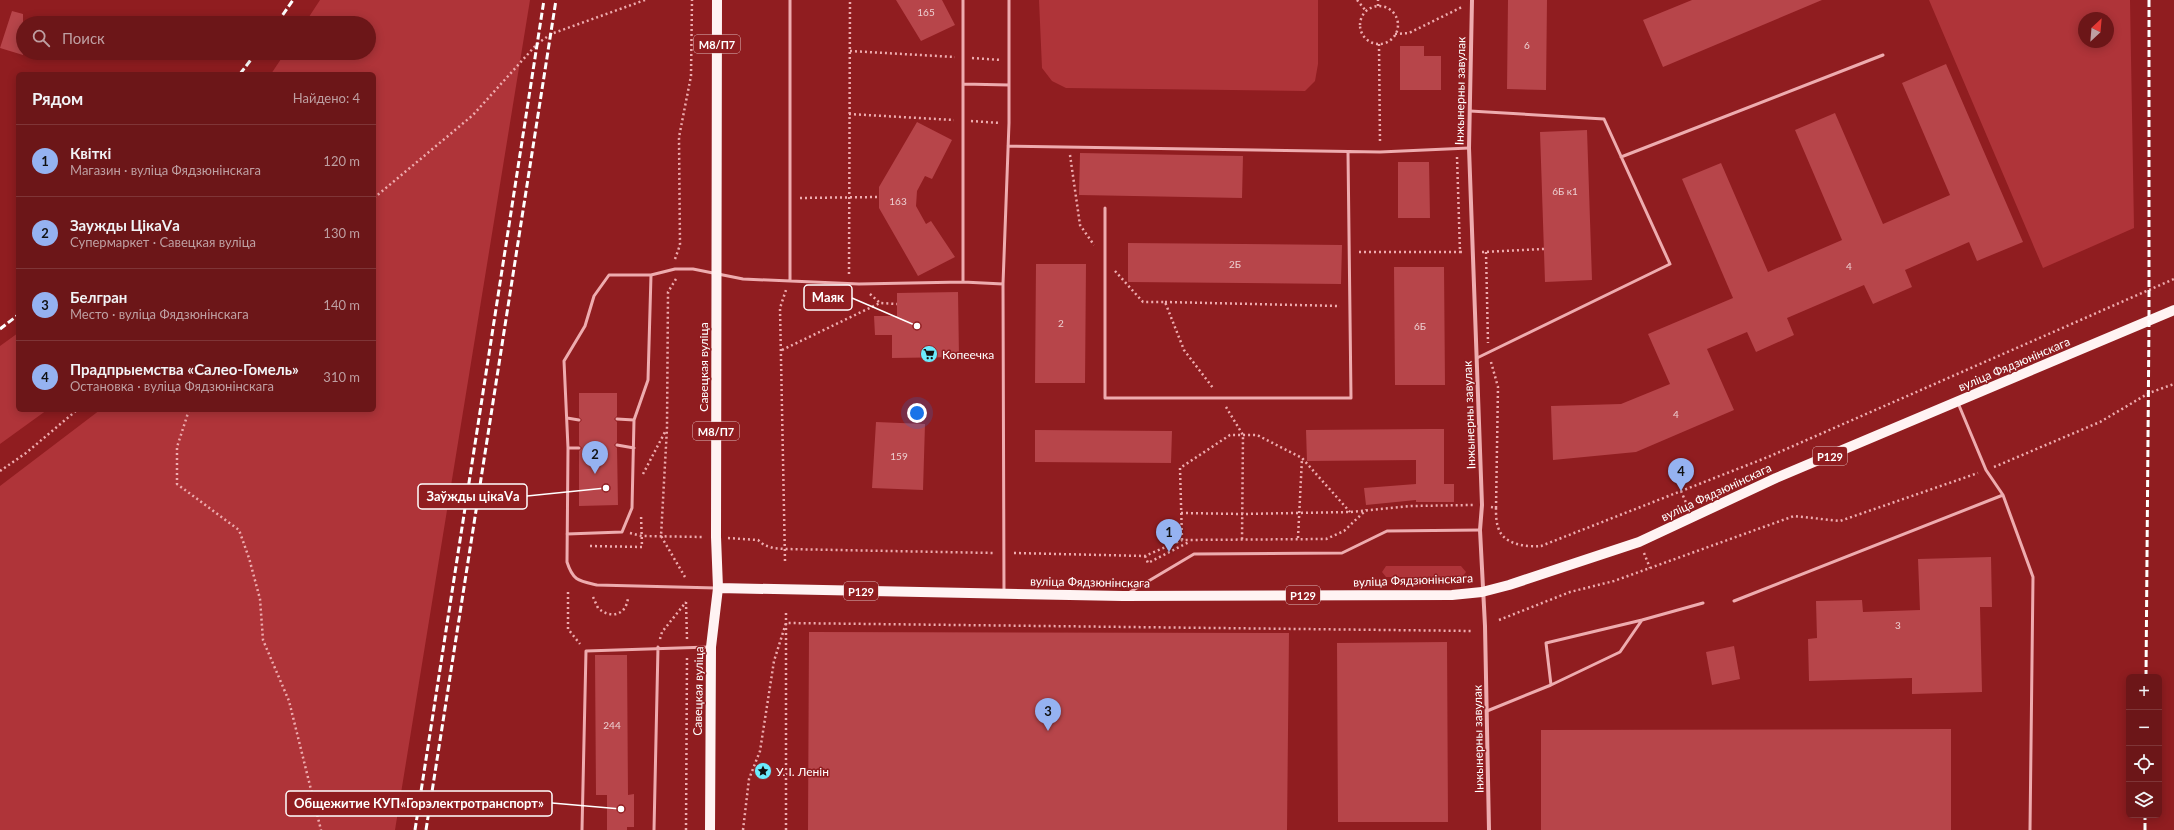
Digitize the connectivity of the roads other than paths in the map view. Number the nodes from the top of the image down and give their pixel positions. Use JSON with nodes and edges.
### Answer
{"nodes":[{"id":1,"x":717,"y":0,"type":"edge"},
{"id":2,"x":790,"y":0,"type":"edge"},
{"id":3,"x":963,"y":0,"type":"edge"},
{"id":4,"x":1009,"y":0,"type":"edge"},
{"id":5,"x":1472,"y":0,"type":"edge"},
{"id":6,"x":1883,"y":55,"type":"dead end"},
{"id":7,"x":963,"y":84,"type":"junction"},
{"id":8,"x":1009,"y":85,"type":"junction"},
{"id":9,"x":1470,"y":112,"type":"junction"},
{"id":10,"x":1008,"y":146,"type":"junction"},
{"id":11,"x":1469,"y":148,"type":"junction"},
{"id":12,"x":1348,"y":152,"type":"junction"},
{"id":13,"x":1621,"y":157,"type":"junction"},
{"id":14,"x":1105,"y":208,"type":"dead end"},
{"id":15,"x":651,"y":274,"type":"junction"},
{"id":16,"x":717,"y":274,"type":"junction"},
{"id":17,"x":790,"y":281,"type":"junction"},
{"id":18,"x":963,"y":282,"type":"junction"},
{"id":19,"x":1003,"y":284,"type":"junction"},
{"id":20,"x":2174,"y":310,"type":"edge"},
{"id":21,"x":1476,"y":358,"type":"junction"},
{"id":22,"x":1957,"y":402,"type":"junction"},
{"id":23,"x":566,"y":418,"type":"junction"},
{"id":24,"x":579,"y":420,"type":"dead end"},
{"id":25,"x":617,"y":420,"type":"dead end"},
{"id":26,"x":634,"y":420,"type":"junction"},
{"id":27,"x":617,"y":445,"type":"dead end"},
{"id":28,"x":568,"y":448,"type":"junction"},
{"id":29,"x":578,"y":448,"type":"dead end"},
{"id":30,"x":634,"y":448,"type":"junction"},
{"id":31,"x":2003,"y":495,"type":"junction"},
{"id":32,"x":1480,"y":530,"type":"junction"},
{"id":33,"x":567,"y":534,"type":"junction"},
{"id":34,"x":718,"y":588,"type":"junction"},
{"id":35,"x":1482,"y":592,"type":"junction"},
{"id":36,"x":1004,"y":593,"type":"junction"},
{"id":37,"x":1123,"y":596,"type":"junction"},
{"id":38,"x":1734,"y":601,"type":"dead end"},
{"id":39,"x":1703,"y":603,"type":"dead end"},
{"id":40,"x":1642,"y":620,"type":"junction"},
{"id":41,"x":658,"y":647,"type":"junction"},
{"id":42,"x":711,"y":647,"type":"junction"},
{"id":43,"x":1551,"y":685,"type":"junction"},
{"id":44,"x":1487,"y":711,"type":"junction"},
{"id":45,"x":582,"y":830,"type":"edge"},
{"id":46,"x":654,"y":830,"type":"edge"},
{"id":47,"x":710,"y":830,"type":"edge"},
{"id":48,"x":1490,"y":830,"type":"edge"},
{"id":49,"x":2030,"y":830,"type":"edge"}],
"edges":[{"from":1,"to":16,"type":"main road","name":"Савецкая вуліца","number":"М8/П7"},
{"from":2,"to":17,"type":"lane"},
{"from":3,"to":7,"type":"lane"},
{"from":4,"to":8,"type":"lane"},
{"from":5,"to":9,"type":"street","name":"Інжынерны завулак"},
{"from":6,"to":13,"type":"lane"},
{"from":7,"to":8,"type":"lane"},
{"from":7,"to":18,"type":"lane"},
{"from":8,"to":10,"type":"lane"},
{"from":9,"to":11,"type":"street","name":"Інжынерны завулак"},
{"from":9,"to":13,"type":"lane"},
{"from":10,"to":12,"type":"lane"},
{"from":10,"to":19,"type":"lane"},
{"from":11,"to":12,"type":"lane"},
{"from":11,"to":21,"type":"street","name":"Інжынерны завулак"},
{"from":12,"to":14,"type":"lane"},
{"from":13,"to":21,"type":"lane"},
{"from":15,"to":16,"type":"lane"},
{"from":15,"to":23,"type":"lane"},
{"from":15,"to":26,"type":"lane"},
{"from":16,"to":17,"type":"lane"},
{"from":16,"to":34,"type":"main road","name":"Савецкая вуліца","number":"М8/П7"},
{"from":17,"to":18,"type":"lane"},
{"from":18,"to":19,"type":"lane"},
{"from":19,"to":36,"type":"lane"},
{"from":20,"to":22,"type":"main road","name":"вуліца Фядзюнінскага","number":"Р129"},
{"from":21,"to":32,"type":"street","name":"Інжынерны завулак"},
{"from":22,"to":31,"type":"lane"},
{"from":22,"to":35,"type":"main road","name":"вуліца Фядзюнінскага","number":"Р129"},
{"from":23,"to":24,"type":"lane"},
{"from":23,"to":28,"type":"lane"},
{"from":25,"to":26,"type":"lane"},
{"from":26,"to":30,"type":"lane"},
{"from":27,"to":30,"type":"lane"},
{"from":28,"to":29,"type":"lane"},
{"from":28,"to":33,"type":"lane"},
{"from":30,"to":33,"type":"lane"},
{"from":31,"to":38,"type":"lane"},
{"from":31,"to":49,"type":"lane"},
{"from":32,"to":35,"type":"street","name":"Інжынерны завулак"},
{"from":32,"to":37,"type":"lane"},
{"from":33,"to":34,"type":"lane"},
{"from":34,"to":36,"type":"main road","name":"вуліца Фядзюнінскага","number":"Р129"},
{"from":34,"to":42,"type":"main road","name":"Савецкая вуліца","number":"М8/П7"},
{"from":35,"to":37,"type":"main road","name":"вуліца Фядзюнінскага","number":"Р129"},
{"from":35,"to":44,"type":"street","name":"Інжынерны завулак"},
{"from":36,"to":37,"type":"main road","name":"вуліца Фядзюнінскага","number":"Р129"},
{"from":39,"to":40,"type":"lane"},
{"from":40,"to":43,"type":"lane"},
{"from":40,"to":43,"type":"lane"},
{"from":41,"to":42,"type":"lane"},
{"from":41,"to":45,"type":"lane"},
{"from":41,"to":46,"type":"lane"},
{"from":42,"to":47,"type":"main road","name":"Савецкая вуліца","number":"М8/П7"},
{"from":43,"to":44,"type":"lane"},
{"from":44,"to":48,"type":"street","name":"Інжынерны завулак"}]}
